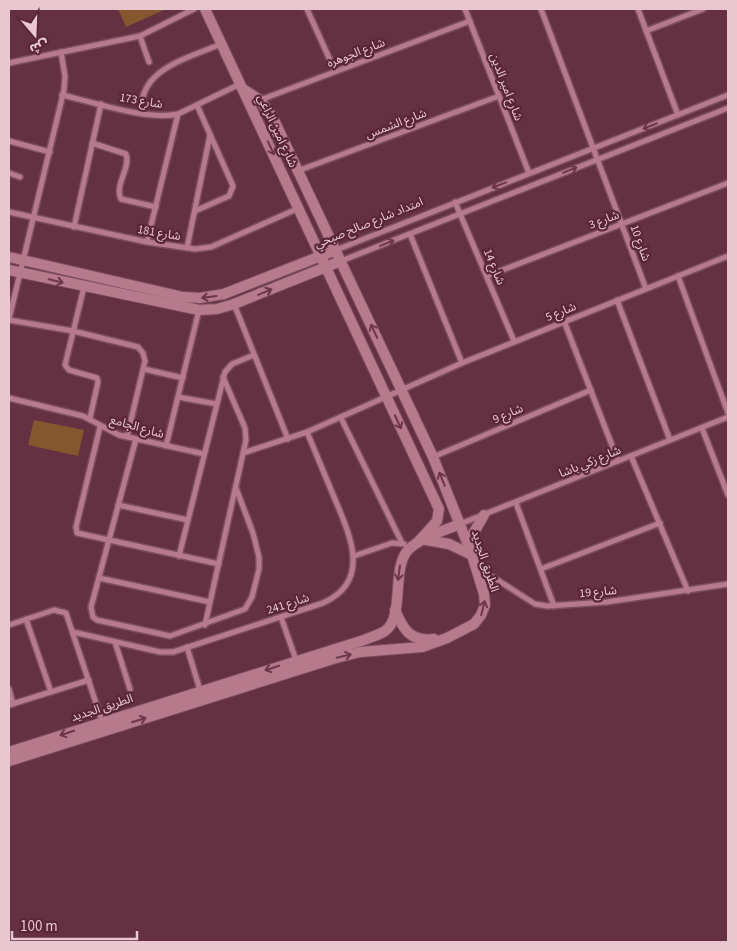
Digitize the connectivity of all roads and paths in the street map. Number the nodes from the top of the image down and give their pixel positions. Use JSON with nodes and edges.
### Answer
{"nodes":[{"id":1,"x":194,"y":9,"type":"edge"},
{"id":2,"x":205,"y":9,"type":"edge"},
{"id":3,"x":307,"y":9,"type":"edge"},
{"id":4,"x":465,"y":9,"type":"edge"},
{"id":5,"x":540,"y":9,"type":"edge"},
{"id":6,"x":638,"y":9,"type":"edge"},
{"id":7,"x":703,"y":9,"type":"edge"},
{"id":8,"x":470,"y":21,"type":"junction"},
{"id":9,"x":646,"y":31,"type":"junction"},
{"id":10,"x":140,"y":36,"type":"junction"},
{"id":11,"x":222,"y":44,"type":"junction"},
{"id":12,"x":61,"y":52,"type":"junction"},
{"id":13,"x":149,"y":62,"type":"dead end"},
{"id":14,"x":9,"y":63,"type":"edge"},
{"id":15,"x":335,"y":71,"type":"junction"},
{"id":16,"x":242,"y":87,"type":"junction"},
{"id":17,"x":62,"y":95,"type":"junction"},
{"id":18,"x":728,"y":95,"type":"edge"},
{"id":19,"x":499,"y":96,"type":"junction"},
{"id":20,"x":255,"y":102,"type":"junction"},
{"id":21,"x":101,"y":104,"type":"junction"},
{"id":22,"x":196,"y":105,"type":"junction"},
{"id":23,"x":728,"y":108,"type":"edge"},
{"id":24,"x":142,"y":113,"type":"junction"},
{"id":25,"x":178,"y":114,"type":"junction"},
{"id":26,"x":678,"y":115,"type":"junction"},
{"id":27,"x":210,"y":134,"type":"junction"},
{"id":28,"x":9,"y":141,"type":"edge"},
{"id":29,"x":92,"y":143,"type":"junction"},
{"id":30,"x":594,"y":148,"type":"junction"},
{"id":31,"x":50,"y":152,"type":"junction"},
{"id":32,"x":599,"y":159,"type":"junction"},
{"id":33,"x":300,"y":170,"type":"junction"},
{"id":34,"x":9,"y":173,"type":"edge"},
{"id":35,"x":529,"y":173,"type":"junction"},
{"id":36,"x":20,"y":177,"type":"dead end"},
{"id":37,"x":728,"y":183,"type":"edge"},
{"id":38,"x":456,"y":202,"type":"junction"},
{"id":39,"x":156,"y":207,"type":"junction"},
{"id":40,"x":299,"y":208,"type":"junction"},
{"id":41,"x":195,"y":211,"type":"junction"},
{"id":42,"x":9,"y":212,"type":"edge"},
{"id":43,"x":461,"y":214,"type":"junction"},
{"id":44,"x":35,"y":217,"type":"junction"},
{"id":45,"x":622,"y":224,"type":"junction"},
{"id":46,"x":74,"y":227,"type":"junction"},
{"id":47,"x":410,"y":234,"type":"junction"},
{"id":48,"x":147,"y":242,"type":"junction"},
{"id":49,"x":187,"y":248,"type":"junction"},
{"id":50,"x":336,"y":250,"type":"junction"},
{"id":51,"x":322,"y":256,"type":"junction"},
{"id":52,"x":728,"y":256,"type":"edge"},
{"id":53,"x":9,"y":257,"type":"edge"},
{"id":54,"x":24,"y":261,"type":"junction"},
{"id":55,"x":341,"y":261,"type":"junction"},
{"id":56,"x":327,"y":267,"type":"junction"},
{"id":57,"x":9,"y":270,"type":"edge"},
{"id":58,"x":21,"y":273,"type":"junction"},
{"id":59,"x":487,"y":276,"type":"junction"},
{"id":60,"x":678,"y":276,"type":"junction"},
{"id":61,"x":84,"y":287,"type":"junction"},
{"id":62,"x":646,"y":289,"type":"junction"},
{"id":63,"x":617,"y":300,"type":"junction"},
{"id":64,"x":234,"y":304,"type":"junction"},
{"id":65,"x":199,"y":310,"type":"junction"},
{"id":66,"x":9,"y":319,"type":"edge"},
{"id":67,"x":564,"y":321,"type":"junction"},
{"id":68,"x":73,"y":331,"type":"junction"},
{"id":69,"x":514,"y":341,"type":"junction"},
{"id":70,"x":254,"y":356,"type":"junction"},
{"id":71,"x":462,"y":362,"type":"junction"},
{"id":72,"x":144,"y":369,"type":"junction"},
{"id":73,"x":224,"y":377,"type":"junction"},
{"id":74,"x":183,"y":378,"type":"junction"},
{"id":75,"x":402,"y":389,"type":"junction"},
{"id":76,"x":591,"y":390,"type":"junction"},
{"id":77,"x":386,"y":396,"type":"junction"},
{"id":78,"x":178,"y":397,"type":"junction"},
{"id":79,"x":9,"y":398,"type":"edge"},
{"id":80,"x":217,"y":404,"type":"junction"},
{"id":81,"x":728,"y":413,"type":"edge"},
{"id":82,"x":728,"y":417,"type":"edge"},
{"id":83,"x":90,"y":418,"type":"junction"},
{"id":84,"x":341,"y":418,"type":"junction"},
{"id":85,"x":100,"y":426,"type":"junction"},
{"id":86,"x":702,"y":428,"type":"junction"},
{"id":87,"x":307,"y":432,"type":"junction"},
{"id":88,"x":127,"y":437,"type":"junction"},
{"id":89,"x":136,"y":439,"type":"junction"},
{"id":90,"x":288,"y":439,"type":"junction"},
{"id":91,"x":670,"y":440,"type":"junction"},
{"id":92,"x":166,"y":446,"type":"junction"},
{"id":93,"x":243,"y":452,"type":"junction"},
{"id":94,"x":204,"y":454,"type":"junction"},
{"id":95,"x":631,"y":456,"type":"junction"},
{"id":96,"x":433,"y":457,"type":"junction"},
{"id":97,"x":618,"y":461,"type":"junction"},
{"id":98,"x":236,"y":488,"type":"junction"},
{"id":99,"x":728,"y":495,"type":"edge"},
{"id":100,"x":516,"y":503,"type":"junction"},
{"id":101,"x":118,"y":505,"type":"junction"},
{"id":102,"x":484,"y":515,"type":"junction"},
{"id":103,"x":188,"y":520,"type":"junction"},
{"id":104,"x":660,"y":523,"type":"junction"},
{"id":105,"x":460,"y":524,"type":"junction"},
{"id":106,"x":109,"y":541,"type":"junction"},
{"id":107,"x":414,"y":543,"type":"junction"},
{"id":108,"x":472,"y":555,"type":"junction"},
{"id":109,"x":179,"y":556,"type":"junction"},
{"id":110,"x":354,"y":556,"type":"junction"},
{"id":111,"x":219,"y":564,"type":"junction"},
{"id":112,"x":540,"y":569,"type":"junction"},
{"id":113,"x":478,"y":572,"type":"junction"},
{"id":114,"x":99,"y":578,"type":"junction"},
{"id":115,"x":728,"y":584,"type":"edge"},
{"id":116,"x":688,"y":591,"type":"junction"},
{"id":117,"x":210,"y":602,"type":"junction"},
{"id":118,"x":554,"y":606,"type":"junction"},
{"id":119,"x":395,"y":610,"type":"junction"},
{"id":120,"x":281,"y":617,"type":"junction"},
{"id":121,"x":26,"y":619,"type":"junction"},
{"id":122,"x":9,"y":625,"type":"edge"},
{"id":123,"x":205,"y":625,"type":"junction"},
{"id":124,"x":73,"y":632,"type":"junction"},
{"id":125,"x":447,"y":638,"type":"junction"},
{"id":126,"x":116,"y":642,"type":"junction"},
{"id":127,"x":187,"y":648,"type":"junction"},
{"id":128,"x":296,"y":660,"type":"junction"},
{"id":129,"x":89,"y":680,"type":"junction"},
{"id":130,"x":9,"y":689,"type":"edge"},
{"id":131,"x":130,"y":689,"type":"dead end"},
{"id":132,"x":200,"y":690,"type":"junction"},
{"id":133,"x":51,"y":692,"type":"junction"},
{"id":134,"x":11,"y":704,"type":"edge"},
{"id":135,"x":102,"y":721,"type":"junction"},
{"id":136,"x":9,"y":752,"type":"edge"},
{"id":137,"x":9,"y":761,"type":"edge"}],
"edges":[{"from":1,"to":10,"type":"street"},
{"from":2,"to":11,"type":"street"},
{"from":3,"to":15,"type":"street"},
{"from":4,"to":8,"type":"street","name":"شارع امير الدين"},
{"from":5,"to":30,"type":"street","name":"شارع 10"},
{"from":6,"to":9,"type":"street"},
{"from":7,"to":9,"type":"street"},
{"from":8,"to":15,"type":"street","name":"شارع الجوهره"},
{"from":8,"to":19,"type":"street","name":"شارع امير الدين"},
{"from":9,"to":26,"type":"street"},
{"from":10,"to":12,"type":"street"},
{"from":10,"to":13,"type":"street"},
{"from":11,"to":16,"type":"street"},
{"from":11,"to":24,"type":"street"},
{"from":12,"to":14,"type":"street"},
{"from":12,"to":17,"type":"street"},
{"from":15,"to":20,"type":"street","name":"شارع الجوهره"},
{"from":16,"to":20,"type":"street","name":"شارع امين الراعي"},
{"from":16,"to":22,"type":"street","name":"شارع 173"},
{"from":17,"to":21,"type":"street","name":"شارع 173"},
{"from":17,"to":31,"type":"street"},
{"from":18,"to":26,"type":"street","name":"امتداد شارع صالح صبحي"},
{"from":19,"to":33,"type":"street","name":"شارع الشمس"},
{"from":19,"to":35,"type":"street","name":"شارع امير الدين"},
{"from":20,"to":33,"type":"street","name":"شارع امين الراعي"},
{"from":20,"to":40,"type":"street","name":"شارع امين الراعي","one_way":true},
{"from":21,"to":24,"type":"street","name":"شارع 173"},
{"from":21,"to":29,"type":"street"},
{"from":22,"to":25,"type":"street","name":"شارع 173"},
{"from":22,"to":27,"type":"street"},
{"from":23,"to":32,"type":"street","name":"امتداد شارع صالح صبحي"},
{"from":24,"to":25,"type":"street","name":"شارع 173"},
{"from":25,"to":39,"type":"street"},
{"from":26,"to":30,"type":"street","name":"امتداد شارع صالح صبحي","one_way":true},
{"from":27,"to":41,"type":"street"},
{"from":27,"to":41,"type":"street"},
{"from":28,"to":31,"type":"street"},
{"from":29,"to":39,"type":"street"},
{"from":29,"to":46,"type":"street"},
{"from":30,"to":32,"type":"street","name":"شارع 10"},
{"from":30,"to":35,"type":"street","name":"امتداد شارع صالح صبحي"},
{"from":31,"to":44,"type":"street"},
{"from":43,"to":32,"type":"street","name":"امتداد شارع صالح صبحي","one_way":true},
{"from":32,"to":45,"type":"street","name":"شارع 10"},
{"from":33,"to":50,"type":"street","name":"شارع امين الراعي"},
{"from":34,"to":36,"type":"street"},
{"from":35,"to":38,"type":"street","name":"امتداد شارع صالح صبحي","one_way":true},
{"from":37,"to":45,"type":"street","name":"شارع 3"},
{"from":38,"to":43,"type":"street","name":"شارع 14"},
{"from":38,"to":50,"type":"street","name":"امتداد شارع صالح صبحي"},
{"from":39,"to":48,"type":"street"},
{"from":40,"to":49,"type":"street","name":"شارع 181"},
{"from":40,"to":51,"type":"street","name":"شارع امين الراعي"},
{"from":41,"to":49,"type":"street"},
{"from":42,"to":44,"type":"street","name":"شارع 181"},
{"from":43,"to":47,"type":"street","name":"امتداد شارع صالح صبحي"},
{"from":43,"to":59,"type":"street","name":"شارع 14"},
{"from":44,"to":46,"type":"street","name":"شارع 181"},
{"from":44,"to":54,"type":"street"},
{"from":45,"to":59,"type":"street","name":"شارع 3"},
{"from":45,"to":62,"type":"street","name":"شارع 10"},
{"from":46,"to":48,"type":"street","name":"شارع 181"},
{"from":55,"to":47,"type":"street","name":"امتداد شارع صالح صبحي","one_way":true},
{"from":47,"to":71,"type":"street"},
{"from":48,"to":49,"type":"street","name":"شارع 181"},
{"from":50,"to":51,"type":"street","name":"امتداد شارع صالح صبحي"},
{"from":50,"to":55,"type":"street","name":"شارع امين الراعي"},
{"from":51,"to":54,"type":"street","name":"امتداد شارع صالح صبحي","one_way":true},
{"from":51,"to":56,"type":"street","name":"شارع امين الراعي"},
{"from":52,"to":60,"type":"street","name":"شارع 5"},
{"from":53,"to":54,"type":"street","name":"امتداد شارع صالح صبحي"},
{"from":54,"to":58,"type":"street"},
{"from":55,"to":56,"type":"street","name":"امتداد شارع صالح صبحي"},
{"from":75,"to":55,"type":"street","name":"شارع امين الراعي","one_way":true},
{"from":64,"to":56,"type":"street","name":"امتداد شارع صالح صبحي","one_way":true},
{"from":56,"to":77,"type":"street","name":"شارع امين الراعي"},
{"from":57,"to":58,"type":"street","name":"امتداد شارع صالح صبحي"},
{"from":58,"to":61,"type":"street","name":"امتداد شارع صالح صبحي","one_way":true},
{"from":58,"to":66,"type":"street"},
{"from":59,"to":69,"type":"street","name":"شارع 14"},
{"from":60,"to":62,"type":"street","name":"شارع 5"},
{"from":60,"to":81,"type":"street"},
{"from":61,"to":65,"type":"street","name":"امتداد شارع صالح صبحي"},
{"from":61,"to":68,"type":"street"},
{"from":62,"to":63,"type":"street","name":"شارع 5"},
{"from":63,"to":67,"type":"street","name":"شارع 5"},
{"from":63,"to":91,"type":"street"},
{"from":64,"to":65,"type":"street","name":"امتداد شارع صالح صبحي"},
{"from":64,"to":70,"type":"street"},
{"from":65,"to":74,"type":"street"},
{"from":66,"to":68,"type":"street"},
{"from":67,"to":69,"type":"street","name":"شارع 5"},
{"from":67,"to":76,"type":"street"},
{"from":68,"to":72,"type":"street"},
{"from":68,"to":83,"type":"street"},
{"from":69,"to":71,"type":"street","name":"شارع 5"},
{"from":70,"to":73,"type":"street"},
{"from":70,"to":90,"type":"street"},
{"from":71,"to":75,"type":"street","name":"شارع 5"},
{"from":72,"to":74,"type":"street"},
{"from":72,"to":88,"type":"street"},
{"from":73,"to":80,"type":"street"},
{"from":73,"to":93,"type":"street"},
{"from":74,"to":78,"type":"street"},
{"from":75,"to":77,"type":"street","name":"شارع 5"},
{"from":75,"to":96,"type":"street","name":"شارع امين الراعي"},
{"from":76,"to":96,"type":"street","name":"شارع 9"},
{"from":76,"to":97,"type":"street"},
{"from":77,"to":84,"type":"street","name":"شارع 5"},
{"from":77,"to":107,"type":"street","name":"شارع امين الراعي","one_way":true},
{"from":78,"to":80,"type":"street"},
{"from":78,"to":92,"type":"street"},
{"from":79,"to":83,"type":"street","name":"شارع الجامع"},
{"from":80,"to":94,"type":"street"},
{"from":82,"to":86,"type":"street","name":"شارع زكي باشا"},
{"from":83,"to":85,"type":"street","name":"شارع الجامع"},
{"from":84,"to":87,"type":"street","name":"شارع 5"},
{"from":84,"to":107,"type":"street"},
{"from":85,"to":88,"type":"street","name":"شارع الجامع"},
{"from":85,"to":106,"type":"street"},
{"from":86,"to":91,"type":"street","name":"شارع زكي باشا"},
{"from":86,"to":99,"type":"street"},
{"from":87,"to":90,"type":"street","name":"شارع 5"},
{"from":87,"to":110,"type":"street","name":"شارع 241"},
{"from":88,"to":89,"type":"street","name":"شارع الجامع"},
{"from":89,"to":92,"type":"street","name":"شارع الجامع"},
{"from":89,"to":101,"type":"street"},
{"from":90,"to":93,"type":"street","name":"شارع 5"},
{"from":91,"to":95,"type":"street","name":"شارع زكي باشا"},
{"from":92,"to":94,"type":"street","name":"شارع الجامع"},
{"from":93,"to":98,"type":"street"},
{"from":94,"to":103,"type":"street"},
{"from":95,"to":97,"type":"street","name":"شارع زكي باشا"},
{"from":95,"to":104,"type":"street"},
{"from":105,"to":96,"type":"street","name":"شارع امين الراعي","one_way":true},
{"from":97,"to":100,"type":"street","name":"شارع زكي باشا"},
{"from":98,"to":111,"type":"street"},
{"from":98,"to":123,"type":"street"},
{"from":100,"to":102,"type":"street","name":"شارع زكي باشا"},
{"from":100,"to":112,"type":"street"},
{"from":101,"to":103,"type":"street"},
{"from":101,"to":106,"type":"street"},
{"from":102,"to":105,"type":"street","name":"شارع زكي باشا"},
{"from":102,"to":108,"type":"street"},
{"from":103,"to":109,"type":"street"},
{"from":104,"to":112,"type":"street"},
{"from":104,"to":116,"type":"street"},
{"from":105,"to":107,"type":"street","name":"الطريق الجديد"},
{"from":105,"to":108,"type":"street","name":"الطريق الجديد"},
{"from":106,"to":109,"type":"street"},
{"from":106,"to":114,"type":"street"},
{"from":107,"to":108,"type":"street"},
{"from":107,"to":110,"type":"street"},
{"from":107,"to":119,"type":"street","name":"الطريق الجديد","one_way":true},
{"from":108,"to":113,"type":"street","name":"الطريق الجديد"},
{"from":109,"to":111,"type":"street"},
{"from":110,"to":120,"type":"street","name":"شارع 241"},
{"from":111,"to":117,"type":"street"},
{"from":112,"to":118,"type":"street"},
{"from":113,"to":118,"type":"street","name":"شارع 19"},
{"from":125,"to":113,"type":"street","name":"الطريق الجديد","one_way":true},
{"from":114,"to":117,"type":"street"},
{"from":114,"to":123,"type":"street"},
{"from":115,"to":116,"type":"street","name":"شارع 19"},
{"from":116,"to":118,"type":"street","name":"شارع 19"},
{"from":117,"to":123,"type":"street"},
{"from":119,"to":125,"type":"street"},
{"from":119,"to":128,"type":"street","name":"الطريق الجديد"},
{"from":120,"to":127,"type":"street","name":"شارع 241"},
{"from":120,"to":128,"type":"street"},
{"from":121,"to":122,"type":"street"},
{"from":121,"to":124,"type":"street"},
{"from":121,"to":133,"type":"street"},
{"from":124,"to":126,"type":"street","name":"شارع 241"},
{"from":124,"to":129,"type":"street"},
{"from":137,"to":125,"type":"street","name":"الطريق الجديد","one_way":true},
{"from":126,"to":127,"type":"street","name":"شارع 241"},
{"from":126,"to":131,"type":"street"},
{"from":127,"to":132,"type":"street"},
{"from":128,"to":132,"type":"street","name":"الطريق الجديد","one_way":true},
{"from":129,"to":133,"type":"street"},
{"from":129,"to":135,"type":"street"},
{"from":130,"to":134,"type":"street"},
{"from":132,"to":135,"type":"street","name":"الطريق الجديد"},
{"from":133,"to":134,"type":"street"},
{"from":135,"to":136,"type":"street","name":"الطريق الجديد","one_way":true}]}
